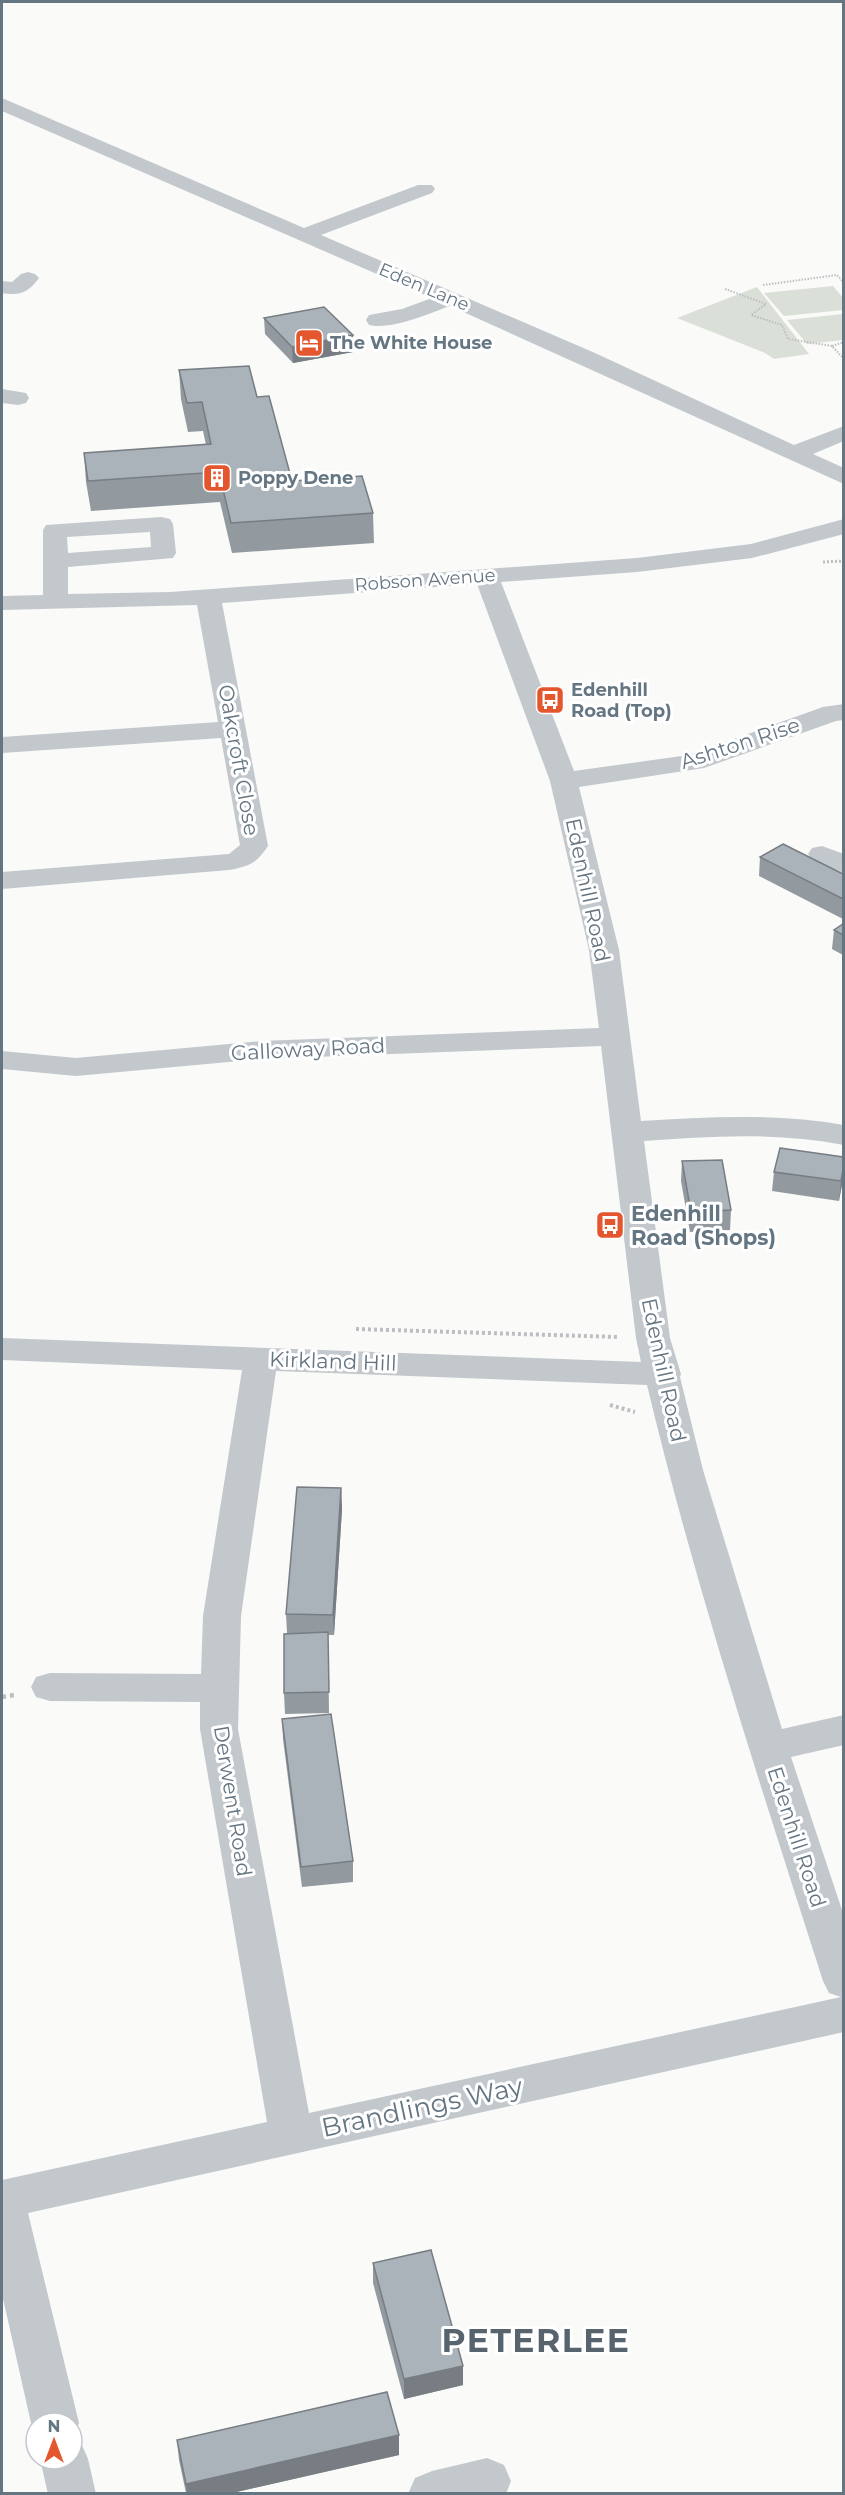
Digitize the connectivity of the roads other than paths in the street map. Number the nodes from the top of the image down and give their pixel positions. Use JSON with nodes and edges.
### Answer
{"nodes":[{"id":1,"x":2,"y":104,"type":"edge"},
{"id":2,"x":425,"y":189,"type":"dead end"},
{"id":3,"x":303,"y":235,"type":"junction"},
{"id":4,"x":28,"y":278,"type":"dead end"},
{"id":5,"x":2,"y":287,"type":"edge"},
{"id":6,"x":450,"y":299,"type":"junction"},
{"id":7,"x":377,"y":320,"type":"dead end"},
{"id":8,"x":843,"y":433,"type":"edge"},
{"id":9,"x":795,"y":453,"type":"junction"},
{"id":10,"x":843,"y":477,"type":"edge"},
{"id":11,"x":843,"y":526,"type":"edge"},
{"id":12,"x":56,"y":561,"type":"dead end"},
{"id":13,"x":486,"y":576,"type":"junction"},
{"id":14,"x":208,"y":596,"type":"junction"},
{"id":15,"x":56,"y":602,"type":"junction"},
{"id":16,"x":2,"y":603,"type":"edge"},
{"id":17,"x":843,"y":711,"type":"edge"},
{"id":18,"x":233,"y":729,"type":"junction"},
{"id":19,"x":2,"y":746,"type":"edge"},
{"id":20,"x":564,"y":781,"type":"junction"},
{"id":21,"x":2,"y":881,"type":"edge"},
{"id":22,"x":615,"y":1036,"type":"junction"},
{"id":23,"x":2,"y":1060,"type":"edge"},
{"id":24,"x":627,"y":1132,"type":"junction"},
{"id":25,"x":843,"y":1135,"type":"edge"},
{"id":26,"x":2,"y":1349,"type":"edge"},
{"id":27,"x":261,"y":1358,"type":"junction"},
{"id":28,"x":664,"y":1374,"type":"junction"},
{"id":29,"x":50,"y":1687,"type":"dead end"},
{"id":30,"x":220,"y":1688,"type":"junction"},
{"id":31,"x":843,"y":1730,"type":"edge"},
{"id":32,"x":768,"y":1746,"type":"junction"},
{"id":33,"x":843,"y":1981,"type":"edge"},
{"id":34,"x":843,"y":2014,"type":"edge"},
{"id":35,"x":291,"y":2136,"type":"junction"},
{"id":36,"x":2,"y":2199,"type":"edge"},
{"id":37,"x":52,"y":2411,"type":"edge"},
{"id":38,"x":67,"y":2471,"type":"edge"},
{"id":39,"x":487,"y":2481,"type":"dead end"},
{"id":40,"x":72,"y":2493,"type":"edge"},
{"id":41,"x":432,"y":2493,"type":"edge"}],
"edges":[{"from":1,"to":3,"type":"street","name":"Eden Lane"},
{"from":2,"to":3,"type":"street"},
{"from":3,"to":6,"type":"street","name":"Eden Lane"},
{"from":4,"to":5,"type":"street"},
{"from":6,"to":7,"type":"street"},
{"from":6,"to":9,"type":"street","name":"Eden Lane"},
{"from":8,"to":9,"type":"street"},
{"from":9,"to":10,"type":"street","name":"Eden Lane"},
{"from":11,"to":13,"type":"street","name":"Robson Avenue"},
{"from":12,"to":15,"type":"street"},
{"from":13,"to":14,"type":"street","name":"Robson Avenue"},
{"from":13,"to":20,"type":"street","name":"Edenhill Road"},
{"from":14,"to":15,"type":"street","name":"Robson Avenue"},
{"from":14,"to":18,"type":"street","name":"Oakcroft Close"},
{"from":15,"to":16,"type":"street","name":"Robson Avenue"},
{"from":17,"to":20,"type":"street","name":"Ashton Rise"},
{"from":18,"to":19,"type":"street"},
{"from":18,"to":21,"type":"street","name":"Oakcroft Close"},
{"from":20,"to":22,"type":"street","name":"Edenhill Road"},
{"from":22,"to":23,"type":"street","name":"Galloway Road"},
{"from":22,"to":24,"type":"street","name":"Edenhill Road"},
{"from":24,"to":25,"type":"street"},
{"from":24,"to":28,"type":"street","name":"Edenhill Road"},
{"from":26,"to":27,"type":"street","name":"Kirkland Hill"},
{"from":27,"to":28,"type":"street","name":"Kirkland Hill"},
{"from":27,"to":30,"type":"street","name":"Derwent Road"},
{"from":28,"to":32,"type":"street","name":"Edenhill Road"},
{"from":29,"to":30,"type":"street"},
{"from":30,"to":35,"type":"street","name":"Derwent Road"},
{"from":31,"to":32,"type":"street"},
{"from":32,"to":33,"type":"street","name":"Edenhill Road"},
{"from":34,"to":35,"type":"street","name":"Brandlings Way"},
{"from":35,"to":36,"type":"street","name":"Brandlings Way"},
{"from":36,"to":37,"type":"street"},
{"from":38,"to":40,"type":"street"},
{"from":39,"to":41,"type":"street"}]}
